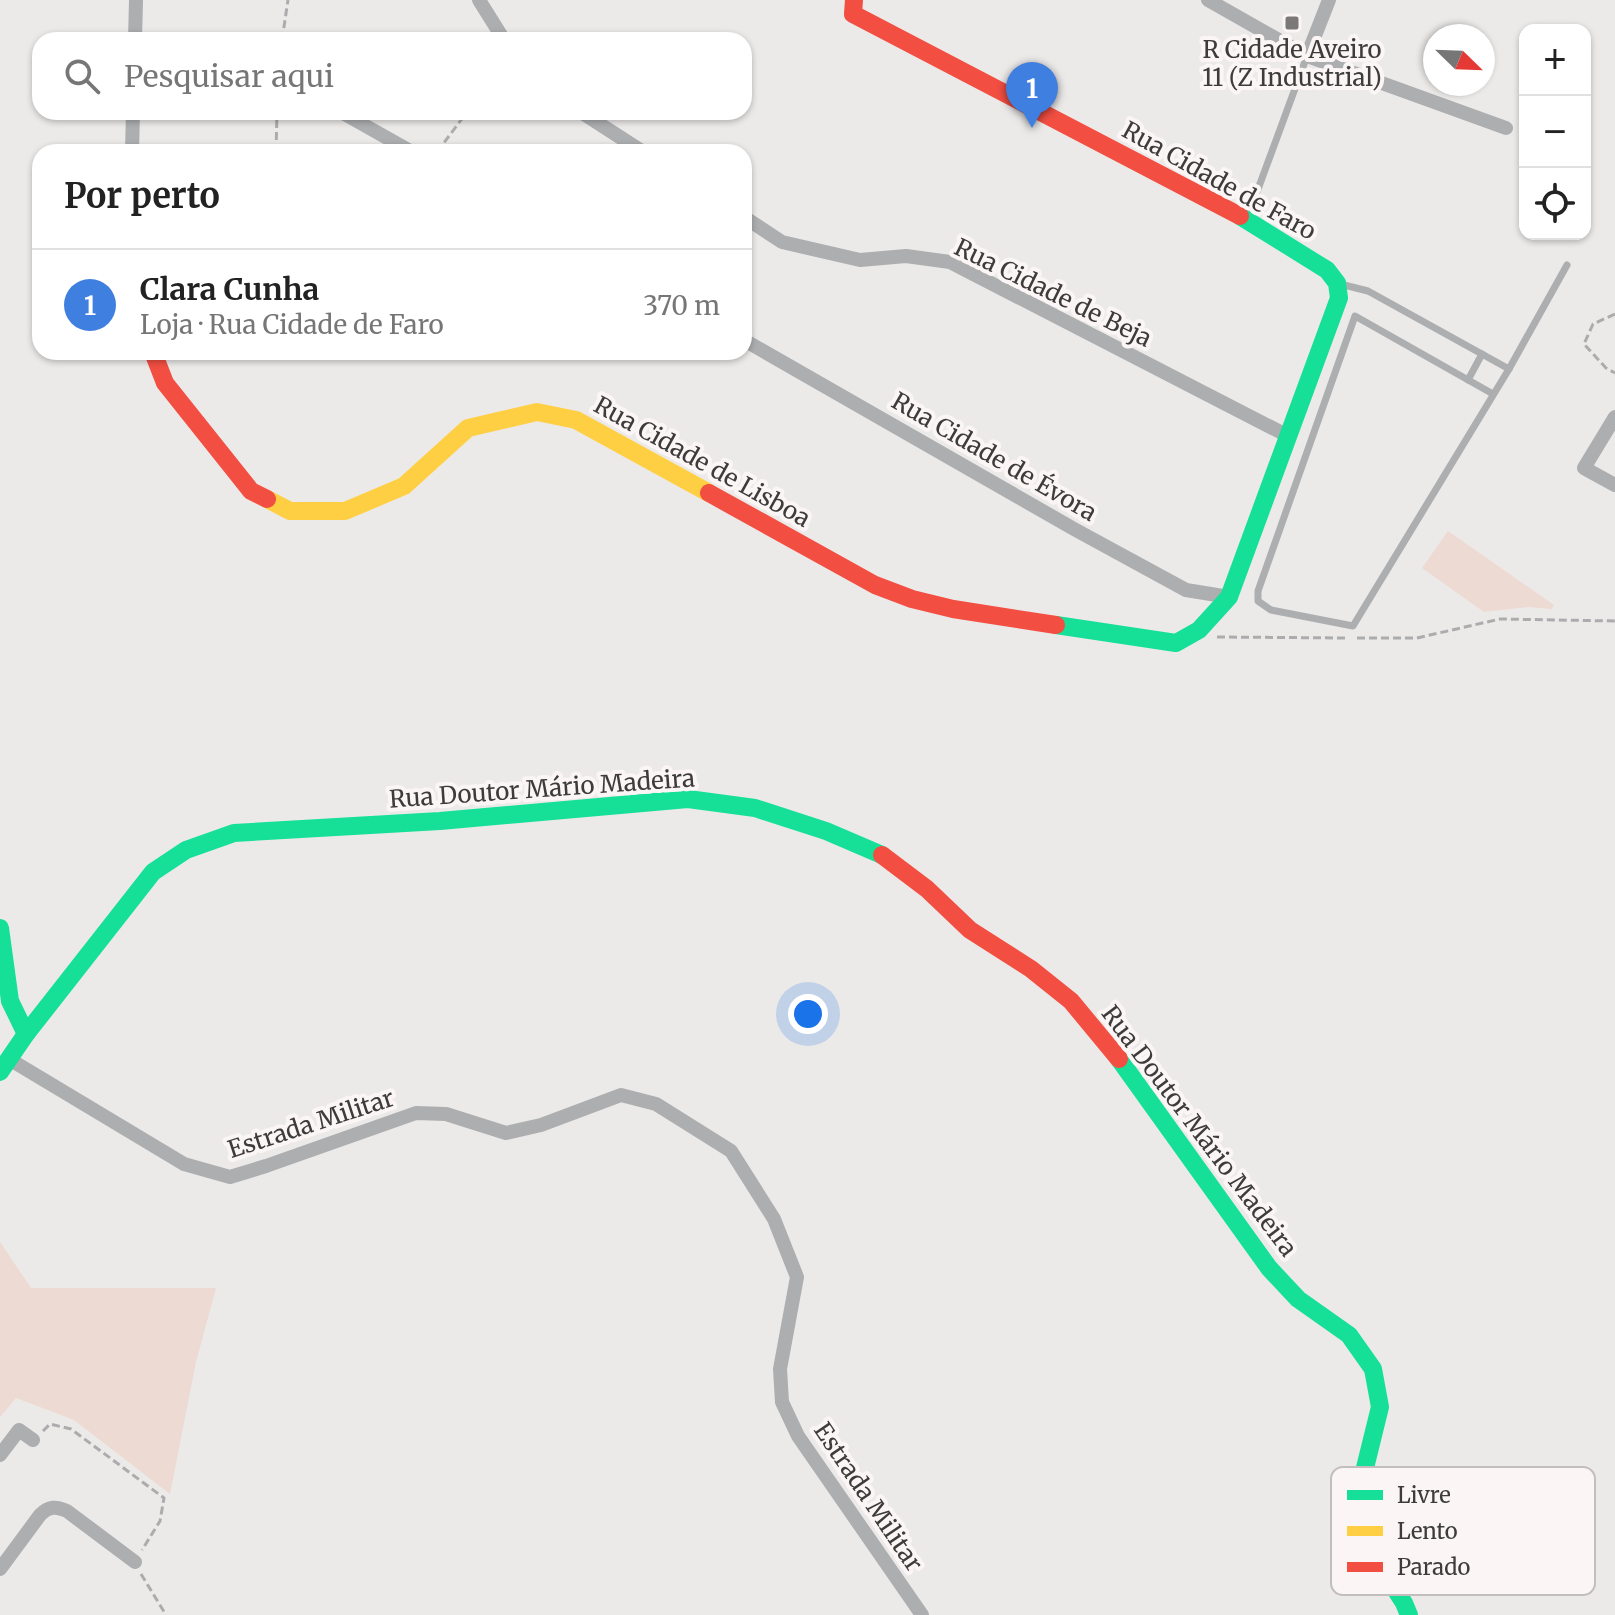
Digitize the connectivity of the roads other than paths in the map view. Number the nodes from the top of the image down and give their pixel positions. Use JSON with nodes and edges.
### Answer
{"nodes":[{"id":1,"x":136,"y":0,"type":"edge"},
{"id":2,"x":479,"y":0,"type":"edge"},
{"id":3,"x":854,"y":0,"type":"edge"},
{"id":4,"x":1208,"y":0,"type":"edge"},
{"id":5,"x":1329,"y":0,"type":"edge"},
{"id":6,"x":135,"y":32,"type":"edge"},
{"id":7,"x":499,"y":32,"type":"edge"},
{"id":8,"x":1307,"y":56,"type":"junction"},
{"id":9,"x":133,"y":120,"type":"edge"},
{"id":10,"x":355,"y":120,"type":"edge"},
{"id":11,"x":593,"y":120,"type":"edge"},
{"id":12,"x":1506,"y":128,"type":"dead end"},
{"id":13,"x":132,"y":144,"type":"edge"},
{"id":14,"x":398,"y":144,"type":"edge"},
{"id":15,"x":631,"y":144,"type":"edge"},
{"id":16,"x":1247,"y":220,"type":"junction"},
{"id":17,"x":752,"y":222,"type":"edge"},
{"id":18,"x":1567,"y":265,"type":"dead end"},
{"id":19,"x":1337,"y":283,"type":"junction"},
{"id":20,"x":752,"y":345,"type":"edge"},
{"id":21,"x":1482,"y":354,"type":"junction"},
{"id":22,"x":156,"y":360,"type":"edge"},
{"id":23,"x":1509,"y":369,"type":"junction"},
{"id":24,"x":1468,"y":380,"type":"junction"},
{"id":25,"x":1493,"y":394,"type":"junction"},
{"id":26,"x":1615,"y":417,"type":"edge"},
{"id":27,"x":1288,"y":436,"type":"junction"},
{"id":28,"x":1615,"y":485,"type":"edge"},
{"id":29,"x":1229,"y":597,"type":"junction"},
{"id":30,"x":0,"y":928,"type":"edge"},
{"id":31,"x":26,"y":1034,"type":"junction"},
{"id":32,"x":5,"y":1066,"type":"edge"},
{"id":33,"x":33,"y":1440,"type":"road end"},
{"id":34,"x":0,"y":1455,"type":"edge"},
{"id":35,"x":1365,"y":1467,"type":"edge"},
{"id":36,"x":135,"y":1562,"type":"road end"},
{"id":37,"x":0,"y":1569,"type":"edge"},
{"id":38,"x":1399,"y":1595,"type":"edge"},
{"id":39,"x":922,"y":1615,"type":"edge"},
{"id":40,"x":1409,"y":1615,"type":"edge"}],
"edges":[{"from":1,"to":6,"type":"street"},
{"from":2,"to":7,"type":"street"},
{"from":3,"to":16,"type":"street","name":"Rua Cidade de Faro"},
{"from":4,"to":8,"type":"street"},
{"from":5,"to":8,"type":"street"},
{"from":8,"to":12,"type":"street"},
{"from":8,"to":16,"type":"lane"},
{"from":9,"to":13,"type":"street"},
{"from":10,"to":14,"type":"street"},
{"from":11,"to":15,"type":"street"},
{"from":16,"to":19,"type":"street","name":"Rua Cidade de Faro"},
{"from":17,"to":27,"type":"street","name":"Rua Cidade de Beja"},
{"from":18,"to":23,"type":"lane"},
{"from":19,"to":21,"type":"lane"},
{"from":19,"to":27,"type":"street"},
{"from":20,"to":29,"type":"street","name":"Rua Cidade de Évora"},
{"from":21,"to":23,"type":"lane"},
{"from":21,"to":24,"type":"lane"},
{"from":22,"to":29,"type":"street","name":"Rua Cidade de Lisboa"},
{"from":23,"to":25,"type":"lane"},
{"from":24,"to":25,"type":"lane"},
{"from":24,"to":25,"type":"lane"},
{"from":26,"to":28,"type":"street"},
{"from":27,"to":29,"type":"street"},
{"from":30,"to":31,"type":"street"},
{"from":31,"to":32,"type":"street","name":"Rua Doutor Mário Madeira"},
{"from":31,"to":35,"type":"street","name":"Rua Doutor Mário Madeira"},
{"from":32,"to":39,"type":"street","name":"Estrada Militar"},
{"from":33,"to":34,"type":"street"},
{"from":36,"to":37,"type":"street"},
{"from":38,"to":40,"type":"street","name":"Rua Doutor Mário Madeira"}]}
